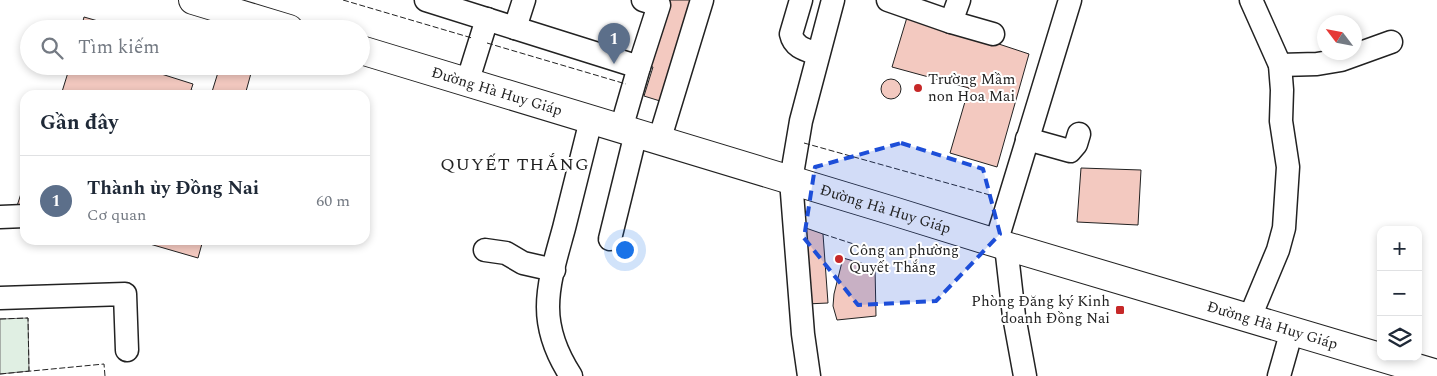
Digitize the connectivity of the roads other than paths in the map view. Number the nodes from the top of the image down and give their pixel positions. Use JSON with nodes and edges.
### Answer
{"nodes":[{"id":1,"x":192,"y":0,"type":"edge"},
{"id":2,"x":426,"y":0,"type":"edge"},
{"id":3,"x":524,"y":0,"type":"edge"},
{"id":4,"x":702,"y":0,"type":"edge"},
{"id":5,"x":801,"y":0,"type":"edge"},
{"id":6,"x":833,"y":0,"type":"edge"},
{"id":7,"x":888,"y":0,"type":"edge"},
{"id":8,"x":958,"y":0,"type":"edge"},
{"id":9,"x":1070,"y":0,"type":"edge"},
{"id":10,"x":1251,"y":0,"type":"edge"},
{"id":11,"x":654,"y":2,"type":"edge"},
{"id":12,"x":466,"y":6,"type":"edge"},
{"id":13,"x":249,"y":8,"type":"edge"},
{"id":14,"x":487,"y":19,"type":"junction"},
{"id":15,"x":272,"y":20,"type":"edge"},
{"id":16,"x":951,"y":22,"type":"junction"},
{"id":17,"x":515,"y":28,"type":"junction"},
{"id":18,"x":992,"y":34,"type":"dead end"},
{"id":19,"x":1391,"y":42,"type":"dead end"},
{"id":20,"x":370,"y":53,"type":"edge"},
{"id":21,"x":818,"y":54,"type":"junction"},
{"id":22,"x":1280,"y":65,"type":"junction"},
{"id":23,"x":639,"y":67,"type":"junction"},
{"id":24,"x":467,"y":82,"type":"junction"},
{"id":25,"x":591,"y":120,"type":"junction"},
{"id":26,"x":639,"y":134,"type":"junction"},
{"id":27,"x":1079,"y":134,"type":"dead end"},
{"id":28,"x":1027,"y":139,"type":"junction"},
{"id":29,"x":792,"y":180,"type":"junction"},
{"id":30,"x":20,"y":216,"type":"edge"},
{"id":31,"x":0,"y":217,"type":"edge"},
{"id":32,"x":610,"y":239,"type":"dead end"},
{"id":33,"x":1001,"y":245,"type":"junction"},
{"id":34,"x":485,"y":250,"type":"dead end"},
{"id":35,"x":554,"y":270,"type":"junction"},
{"id":36,"x":0,"y":298,"type":"edge"},
{"id":37,"x":1250,"y":318,"type":"junction"},
{"id":38,"x":1292,"y":330,"type":"junction"},
{"id":39,"x":127,"y":350,"type":"dead end"},
{"id":40,"x":1437,"y":374,"type":"edge"},
{"id":41,"x":571,"y":376,"type":"edge"},
{"id":42,"x":809,"y":376,"type":"edge"},
{"id":43,"x":1025,"y":376,"type":"edge"},
{"id":44,"x":1279,"y":376,"type":"edge"}],
"edges":[{"from":1,"to":13,"type":"main road"},
{"from":2,"to":12,"type":"street"},
{"from":3,"to":17,"type":"street"},
{"from":4,"to":26,"type":"street"},
{"from":5,"to":21,"type":"street"},
{"from":6,"to":21,"type":"street"},
{"from":7,"to":16,"type":"street"},
{"from":8,"to":16,"type":"street"},
{"from":9,"to":28,"type":"street"},
{"from":10,"to":22,"type":"street"},
{"from":11,"to":23,"type":"street"},
{"from":12,"to":14,"type":"street"},
{"from":13,"to":15,"type":"main road"},
{"from":14,"to":17,"type":"street"},
{"from":14,"to":24,"type":"street"},
{"from":16,"to":18,"type":"street"},
{"from":17,"to":23,"type":"street"},
{"from":19,"to":22,"type":"street"},
{"from":20,"to":24,"type":"main road","name":"Đường Hà Huy Giáp"},
{"from":21,"to":29,"type":"street"},
{"from":22,"to":37,"type":"street"},
{"from":23,"to":26,"type":"street"},
{"from":24,"to":25,"type":"main road","name":"Đường Hà Huy Giáp"},
{"from":25,"to":26,"type":"main road","name":"Đường Hà Huy Giáp"},
{"from":25,"to":35,"type":"street"},
{"from":26,"to":29,"type":"main road","name":"Đường Hà Huy Giáp"},
{"from":26,"to":32,"type":"street"},
{"from":27,"to":28,"type":"street"},
{"from":28,"to":33,"type":"street"},
{"from":29,"to":33,"type":"main road","name":"Đường Hà Huy Giáp"},
{"from":29,"to":42,"type":"street"},
{"from":30,"to":31,"type":"street"},
{"from":33,"to":37,"type":"main road","name":"Đường Hà Huy Giáp"},
{"from":33,"to":43,"type":"street"},
{"from":34,"to":35,"type":"street"},
{"from":35,"to":41,"type":"street"},
{"from":36,"to":39,"type":"street"},
{"from":37,"to":38,"type":"main road","name":"Đường Hà Huy Giáp"},
{"from":38,"to":40,"type":"main road","name":"Đường Hà Huy Giáp"},
{"from":38,"to":44,"type":"street"}]}
